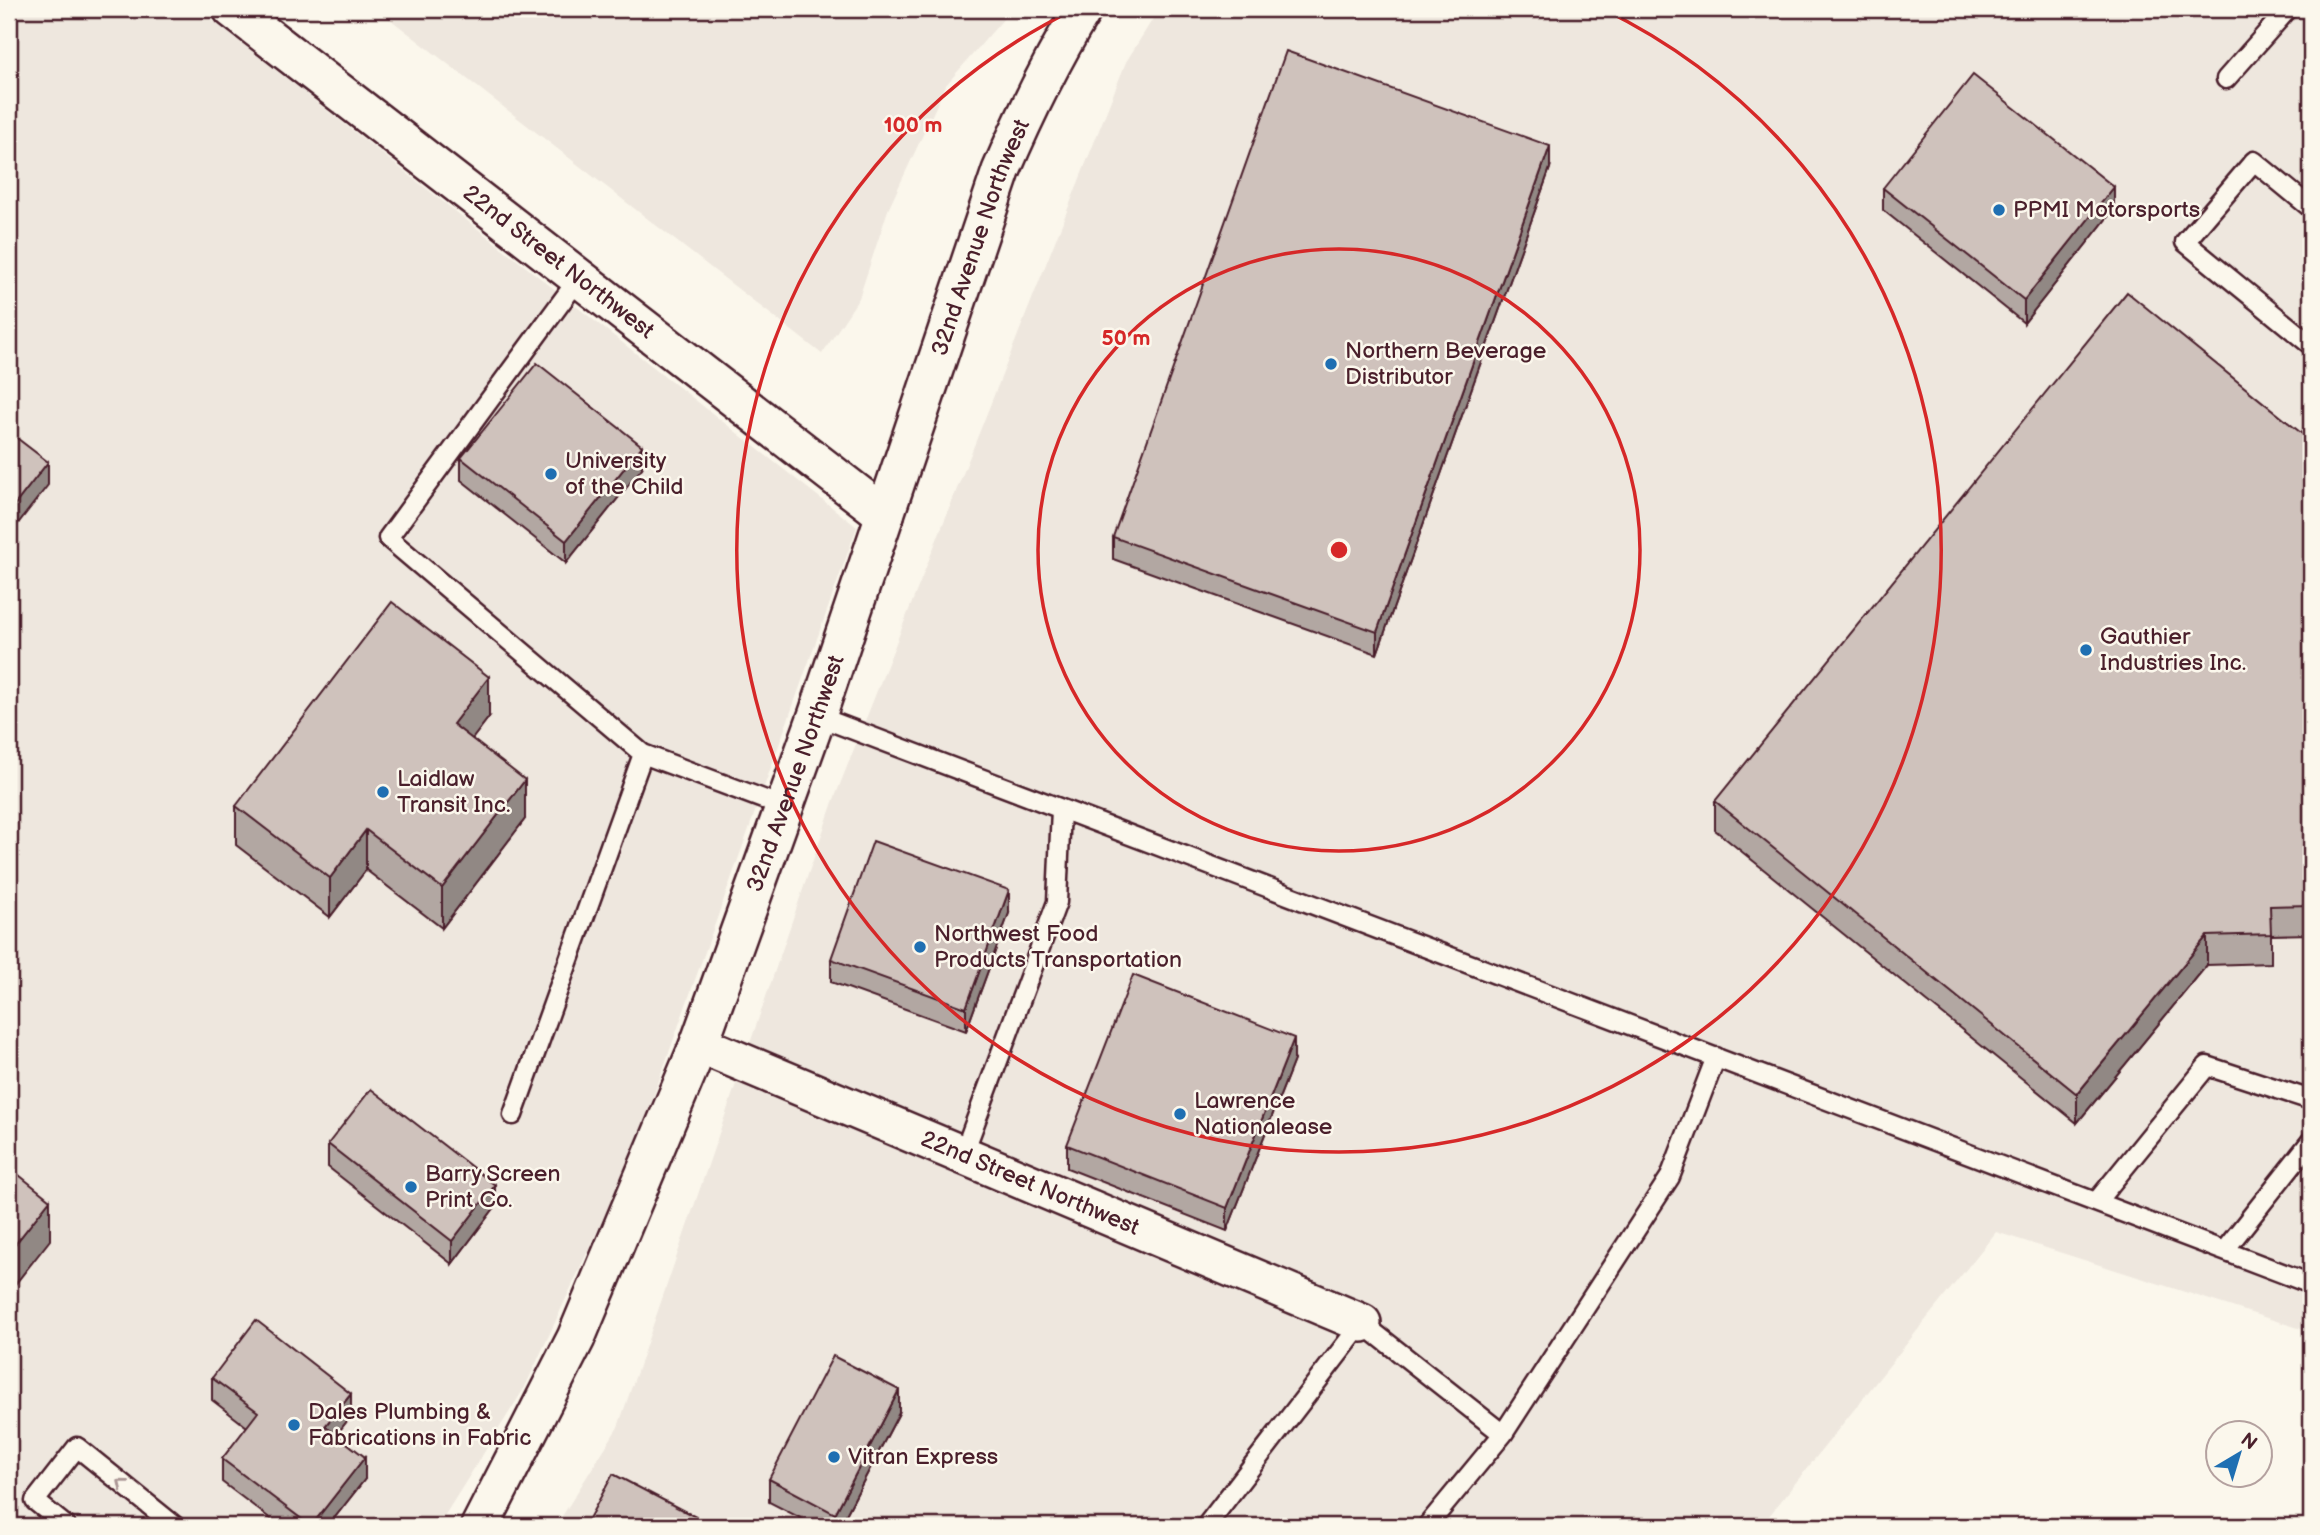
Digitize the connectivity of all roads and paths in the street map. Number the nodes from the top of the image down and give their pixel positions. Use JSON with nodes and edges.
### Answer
{"nodes":[{"id":1,"x":232,"y":9,"type":"edge"},
{"id":2,"x":1083,"y":9,"type":"edge"},
{"id":3,"x":2288,"y":9,"type":"edge"},
{"id":4,"x":2226,"y":79,"type":"dead end"},
{"id":5,"x":2311,"y":208,"type":"edge"},
{"id":6,"x":579,"y":278,"type":"junction"},
{"id":7,"x":2311,"y":345,"type":"edge"},
{"id":8,"x":885,"y":515,"type":"junction"},
{"id":9,"x":817,"y":716,"type":"junction"},
{"id":10,"x":643,"y":754,"type":"junction"},
{"id":11,"x":784,"y":807,"type":"junction"},
{"id":12,"x":1061,"y":808,"type":"junction"},
{"id":13,"x":699,"y":1044,"type":"junction"},
{"id":14,"x":1716,"y":1057,"type":"junction"},
{"id":15,"x":2311,"y":1100,"type":"edge"},
{"id":16,"x":513,"y":1115,"type":"dead end"},
{"id":17,"x":2311,"y":1141,"type":"edge"},
{"id":18,"x":962,"y":1155,"type":"junction"},
{"id":19,"x":2097,"y":1202,"type":"junction"},
{"id":20,"x":2224,"y":1251,"type":"junction"},
{"id":21,"x":2311,"y":1284,"type":"edge"},
{"id":22,"x":1362,"y":1322,"type":"junction"},
{"id":23,"x":1503,"y":1434,"type":"junction"},
{"id":24,"x":66,"y":1526,"type":"edge"},
{"id":25,"x":176,"y":1526,"type":"edge"},
{"id":26,"x":480,"y":1526,"type":"edge"},
{"id":27,"x":1206,"y":1526,"type":"edge"},
{"id":28,"x":1427,"y":1526,"type":"edge"}],
"edges":[{"from":1,"to":6,"type":"street","name":"22nd Street Northwest"},
{"from":2,"to":8,"type":"street","name":"32nd Avenue Northwest"},
{"from":3,"to":4,"type":"lane"},
{"from":5,"to":7,"type":"lane"},
{"from":6,"to":8,"type":"street","name":"22nd Street Northwest"},
{"from":6,"to":10,"type":"lane"},
{"from":8,"to":9,"type":"street","name":"32nd Avenue Northwest"},
{"from":9,"to":11,"type":"street","name":"32nd Avenue Northwest"},
{"from":9,"to":12,"type":"lane"},
{"from":10,"to":11,"type":"lane"},
{"from":10,"to":16,"type":"lane"},
{"from":11,"to":13,"type":"street","name":"32nd Avenue Northwest"},
{"from":12,"to":14,"type":"lane"},
{"from":12,"to":18,"type":"lane"},
{"from":13,"to":18,"type":"street","name":"22nd Street Northwest"},
{"from":13,"to":26,"type":"street","name":"32nd Avenue Northwest"},
{"from":14,"to":19,"type":"lane"},
{"from":14,"to":23,"type":"lane"},
{"from":15,"to":19,"type":"lane"},
{"from":17,"to":20,"type":"lane"},
{"from":18,"to":22,"type":"street","name":"22nd Street Northwest"},
{"from":19,"to":20,"type":"lane"},
{"from":20,"to":21,"type":"lane"},
{"from":22,"to":23,"type":"lane"},
{"from":22,"to":27,"type":"lane"},
{"from":23,"to":28,"type":"lane"},
{"from":25,"to":24,"type":"lane","one_way":true}]}
